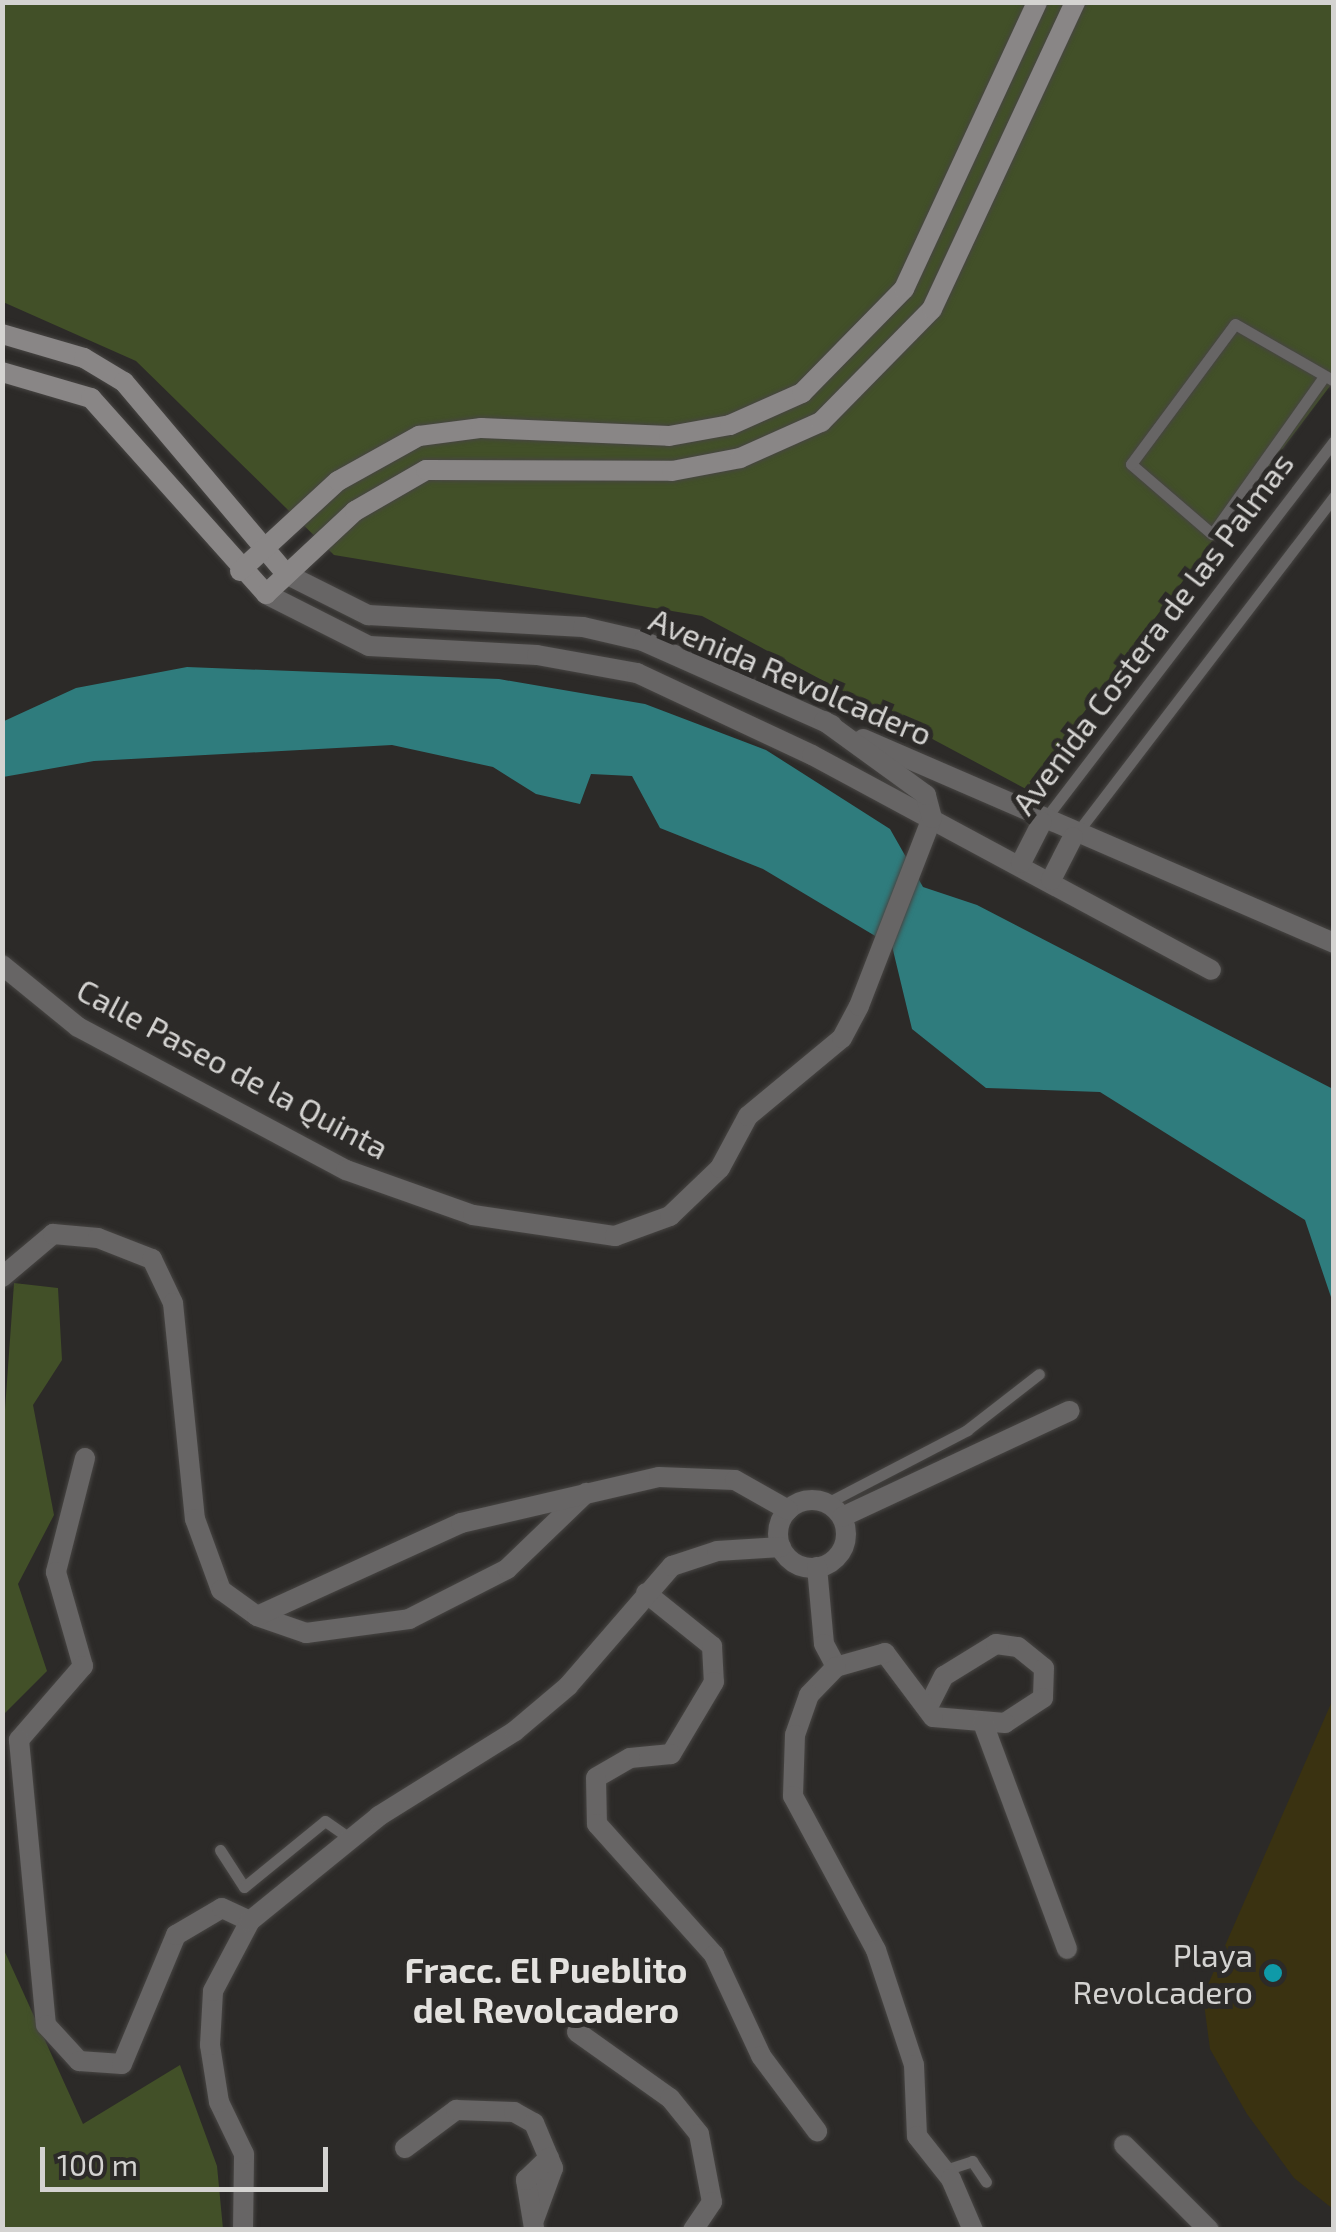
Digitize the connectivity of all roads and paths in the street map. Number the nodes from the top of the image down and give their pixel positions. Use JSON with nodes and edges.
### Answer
{"nodes":[{"id":1,"x":1037,"y":2,"type":"edge"},
{"id":2,"x":1075,"y":2,"type":"edge"},
{"id":3,"x":2,"y":334,"type":"edge"},
{"id":4,"x":2,"y":372,"type":"edge"},
{"id":5,"x":1328,"y":379,"type":"edge"},
{"id":6,"x":1334,"y":441,"type":"edge"},
{"id":7,"x":1334,"y":496,"type":"edge"},
{"id":8,"x":259,"y":549,"type":"junction"},
{"id":9,"x":240,"y":570,"type":"junction"},
{"id":10,"x":286,"y":574,"type":"junction"},
{"id":11,"x":266,"y":594,"type":"junction"},
{"id":12,"x":417,"y":624,"type":"junction"},
{"id":13,"x":417,"y":653,"type":"junction"},
{"id":14,"x":824,"y":721,"type":"junction"},
{"id":15,"x":932,"y":818,"type":"junction"},
{"id":16,"x":1042,"y":822,"type":"junction"},
{"id":17,"x":1073,"y":837,"type":"junction"},
{"id":18,"x":1020,"y":863,"type":"junction"},
{"id":19,"x":1051,"y":880,"type":"junction"},
{"id":20,"x":1334,"y":943,"type":"edge"},
{"id":21,"x":2,"y":965,"type":"edge"},
{"id":22,"x":1211,"y":970,"type":"dead end"},
{"id":23,"x":2,"y":1277,"type":"edge"},
{"id":24,"x":1039,"y":1374,"type":"dead end"},
{"id":25,"x":1069,"y":1411,"type":"dead end"},
{"id":26,"x":85,"y":1458,"type":"dead end"},
{"id":27,"x":586,"y":1493,"type":"junction"},
{"id":28,"x":788,"y":1510,"type":"junction"},
{"id":29,"x":835,"y":1510,"type":"junction"},
{"id":30,"x":781,"y":1546,"type":"junction"},
{"id":31,"x":817,"y":1567,"type":"junction"},
{"id":32,"x":646,"y":1594,"type":"junction"},
{"id":33,"x":257,"y":1616,"type":"junction"},
{"id":34,"x":836,"y":1667,"type":"junction"},
{"id":35,"x":928,"y":1707,"type":"junction"},
{"id":36,"x":983,"y":1723,"type":"junction"},
{"id":37,"x":351,"y":1839,"type":"junction"},
{"id":38,"x":220,"y":1850,"type":"dead end"},
{"id":39,"x":250,"y":1921,"type":"junction"},
{"id":40,"x":1066,"y":1949,"type":"dead end"},
{"id":41,"x":577,"y":2032,"type":"dead end"},
{"id":42,"x":817,"y":2131,"type":"dead end"},
{"id":43,"x":1124,"y":2145,"type":"dead end"},
{"id":44,"x":405,"y":2148,"type":"dead end"},
{"id":45,"x":942,"y":2171,"type":"junction"},
{"id":46,"x":986,"y":2182,"type":"dead end"},
{"id":47,"x":534,"y":2225,"type":"edge"},
{"id":48,"x":243,"y":2230,"type":"edge"},
{"id":49,"x":693,"y":2230,"type":"edge"},
{"id":50,"x":972,"y":2230,"type":"edge"},
{"id":51,"x":1209,"y":2230,"type":"edge"}],
"edges":[{"from":1,"to":8,"type":"main road"},
{"from":2,"to":10,"type":"main road"},
{"from":3,"to":8,"type":"main road","name":"Avenida Revolcadero"},
{"from":4,"to":9,"type":"main road","name":"Avenida Revolcadero"},
{"from":5,"to":5,"type":"lane"},
{"from":6,"to":16,"type":"lane","name":"Avenida Costera de las Palmas"},
{"from":7,"to":17,"type":"lane","name":"Avenida Costera de las Palmas"},
{"from":8,"to":9,"type":"main road"},
{"from":8,"to":10,"type":"main road","name":"Avenida Revolcadero"},
{"from":9,"to":11,"type":"main road","name":"Avenida Revolcadero"},
{"from":10,"to":11,"type":"main road"},
{"from":10,"to":12,"type":"street","name":"Avenida Revolcadero"},
{"from":11,"to":13,"type":"street","name":"Avenida Revolcadero"},
{"from":12,"to":13,"type":"street"},
{"from":12,"to":14,"type":"street","name":"Avenida Revolcadero"},
{"from":13,"to":15,"type":"street","name":"Avenida Revolcadero"},
{"from":14,"to":15,"type":"street"},
{"from":14,"to":16,"type":"street","name":"Avenida Revolcadero"},
{"from":15,"to":18,"type":"street","name":"Avenida Revolcadero"},
{"from":15,"to":21,"type":"street","name":"Calle Paseo de la Quinta"},
{"from":16,"to":17,"type":"street","name":"Avenida Revolcadero"},
{"from":16,"to":18,"type":"street","name":"Avenida Costera de las Palmas"},
{"from":17,"to":19,"type":"street","name":"Avenida Costera de las Palmas"},
{"from":17,"to":20,"type":"street","name":"Avenida Revolcadero"},
{"from":18,"to":19,"type":"street","name":"Avenida Revolcadero"},
{"from":19,"to":22,"type":"street","name":"Avenida Revolcadero"},
{"from":23,"to":33,"type":"street"},
{"from":24,"to":29,"type":"lane"},
{"from":25,"to":29,"type":"street"},
{"from":26,"to":39,"type":"street"},
{"from":27,"to":28,"type":"street"},
{"from":27,"to":33,"type":"street"},
{"from":27,"to":33,"type":"street"},
{"from":28,"to":29,"type":"street"},
{"from":28,"to":30,"type":"street"},
{"from":29,"to":31,"type":"street"},
{"from":30,"to":31,"type":"street"},
{"from":30,"to":32,"type":"street"},
{"from":31,"to":34,"type":"street"},
{"from":32,"to":37,"type":"street"},
{"from":32,"to":42,"type":"street"},
{"from":34,"to":35,"type":"street"},
{"from":34,"to":45,"type":"street"},
{"from":35,"to":36,"type":"street"},
{"from":35,"to":36,"type":"street"},
{"from":36,"to":40,"type":"street"},
{"from":37,"to":38,"type":"lane"},
{"from":37,"to":39,"type":"street"},
{"from":39,"to":48,"type":"street"},
{"from":41,"to":49,"type":"street"},
{"from":43,"to":51,"type":"street"},
{"from":44,"to":47,"type":"street"},
{"from":45,"to":46,"type":"lane"},
{"from":45,"to":50,"type":"street"}]}
